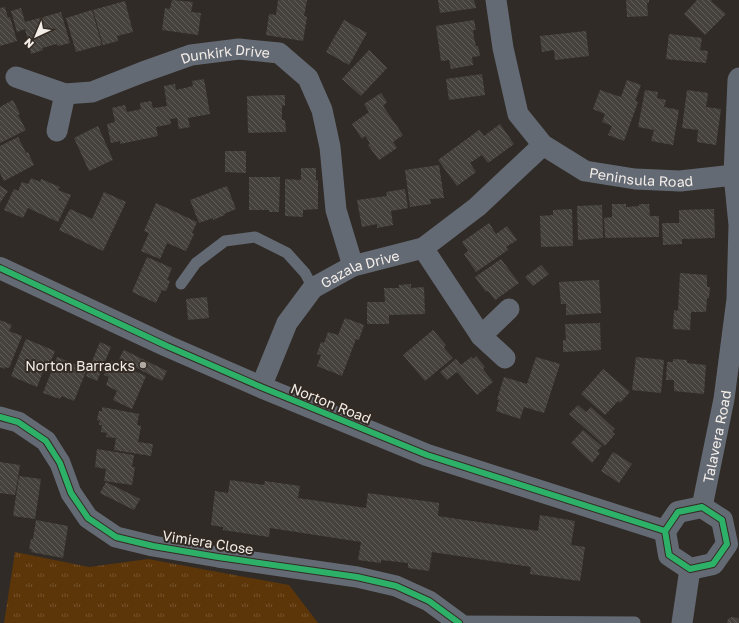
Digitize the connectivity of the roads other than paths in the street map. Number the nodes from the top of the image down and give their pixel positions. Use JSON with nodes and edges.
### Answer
{"nodes":[{"id":1,"x":496,"y":0,"type":"edge"},
{"id":2,"x":16,"y":77,"type":"dead end"},
{"id":3,"x":739,"y":78,"type":"edge"},
{"id":4,"x":65,"y":94,"type":"junction"},
{"id":5,"x":57,"y":131,"type":"dead end"},
{"id":6,"x":543,"y":145,"type":"junction"},
{"id":7,"x":734,"y":175,"type":"junction"},
{"id":8,"x":423,"y":248,"type":"junction"},
{"id":9,"x":353,"y":266,"type":"junction"},
{"id":10,"x":0,"y":268,"type":"edge"},
{"id":11,"x":181,"y":284,"type":"dead end"},
{"id":12,"x":313,"y":288,"type":"junction"},
{"id":13,"x":738,"y":299,"type":"edge"},
{"id":14,"x":509,"y":309,"type":"dead end"},
{"id":15,"x":481,"y":336,"type":"junction"},
{"id":16,"x":505,"y":358,"type":"dead end"},
{"id":17,"x":261,"y":387,"type":"junction"},
{"id":18,"x":0,"y":417,"type":"edge"},
{"id":19,"x":702,"y":507,"type":"junction"},
{"id":20,"x":665,"y":532,"type":"junction"},
{"id":21,"x":733,"y":545,"type":"edge"},
{"id":22,"x":690,"y":569,"type":"junction"},
{"id":23,"x":457,"y":622,"type":"edge"},
{"id":24,"x":635,"y":622,"type":"dead end"},
{"id":25,"x":682,"y":623,"type":"edge"}],
"edges":[{"from":1,"to":6,"type":"street","name":"Peninsula Road"},
{"from":2,"to":4,"type":"street","name":"Dunkirk Drive"},
{"from":3,"to":7,"type":"street","name":"Talavera Road"},
{"from":4,"to":5,"type":"street"},
{"from":4,"to":9,"type":"street","name":"Dunkirk Drive"},
{"from":6,"to":7,"type":"street","name":"Peninsula Road"},
{"from":6,"to":8,"type":"street","name":"Gazala Drive"},
{"from":7,"to":13,"type":"street","name":"Talavera Road"},
{"from":8,"to":9,"type":"street","name":"Gazala Drive"},
{"from":8,"to":15,"type":"street"},
{"from":9,"to":12,"type":"street","name":"Gazala Drive"},
{"from":10,"to":17,"type":"street","name":"Norton Road"},
{"from":11,"to":12,"type":"lane"},
{"from":12,"to":17,"type":"street","name":"Gazala Drive"},
{"from":13,"to":19,"type":"street","name":"Talavera Road"},
{"from":14,"to":15,"type":"street"},
{"from":15,"to":16,"type":"street"},
{"from":17,"to":20,"type":"street","name":"Norton Road"},
{"from":18,"to":23,"type":"street","name":"Vimiera Close"},
{"from":19,"to":20,"type":"street"},
{"from":19,"to":21,"type":"street"},
{"from":20,"to":22,"type":"street"},
{"from":21,"to":22,"type":"street"},
{"from":22,"to":25,"type":"street"},
{"from":23,"to":24,"type":"lane"}]}
